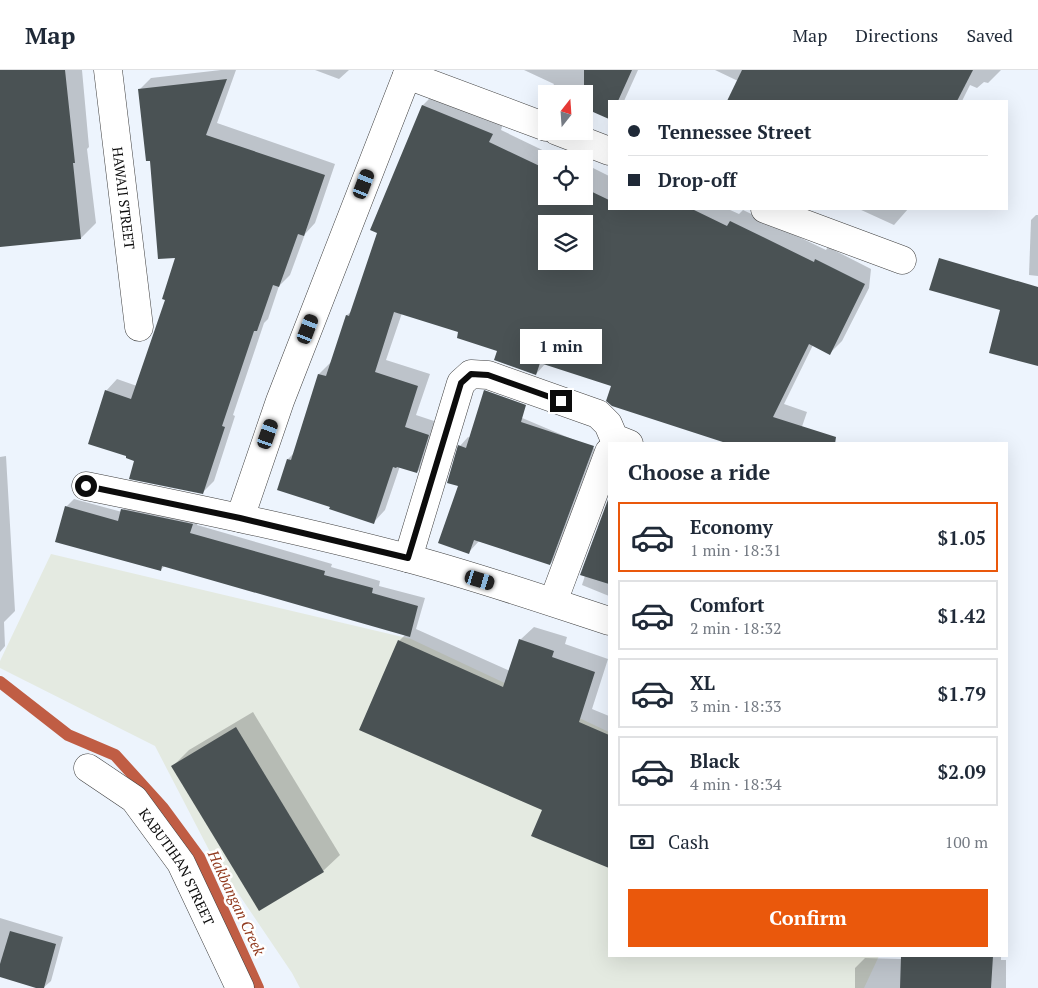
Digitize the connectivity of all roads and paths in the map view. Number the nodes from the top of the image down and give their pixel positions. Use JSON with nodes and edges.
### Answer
{"nodes":[{"id":1,"x":108,"y":70,"type":"edge"},
{"id":2,"x":408,"y":73,"type":"edge"},
{"id":3,"x":538,"y":124,"type":"edge"},
{"id":4,"x":580,"y":140,"type":"edge"},
{"id":5,"x":608,"y":151,"type":"edge"},
{"id":6,"x":767,"y":210,"type":"edge"},
{"id":7,"x":902,"y":260,"type":"dead end"},
{"id":8,"x":139,"y":326,"type":"dead end"},
{"id":9,"x":615,"y":442,"type":"edge"},
{"id":10,"x":608,"y":464,"type":"edge"},
{"id":11,"x":86,"y":486,"type":"dead end"},
{"id":12,"x":240,"y":518,"type":"junction"},
{"id":13,"x":408,"y":558,"type":"junction"},
{"id":14,"x":553,"y":602,"type":"junction"},
{"id":15,"x":608,"y":621,"type":"edge"},
{"id":16,"x":88,"y":768,"type":"dead end"},
{"id":17,"x":240,"y":988,"type":"edge"}],
"edges":[{"from":1,"to":8,"type":"street","name":"HAWAII STREET"},
{"from":2,"to":3,"type":"street"},
{"from":2,"to":12,"type":"street"},
{"from":4,"to":5,"type":"street"},
{"from":6,"to":7,"type":"street"},
{"from":9,"to":13,"type":"street"},
{"from":10,"to":14,"type":"street"},
{"from":11,"to":12,"type":"street"},
{"from":12,"to":13,"type":"street"},
{"from":13,"to":14,"type":"street"},
{"from":14,"to":15,"type":"street"},
{"from":16,"to":17,"type":"street","name":"KABUTIHAN STREET"}]}
